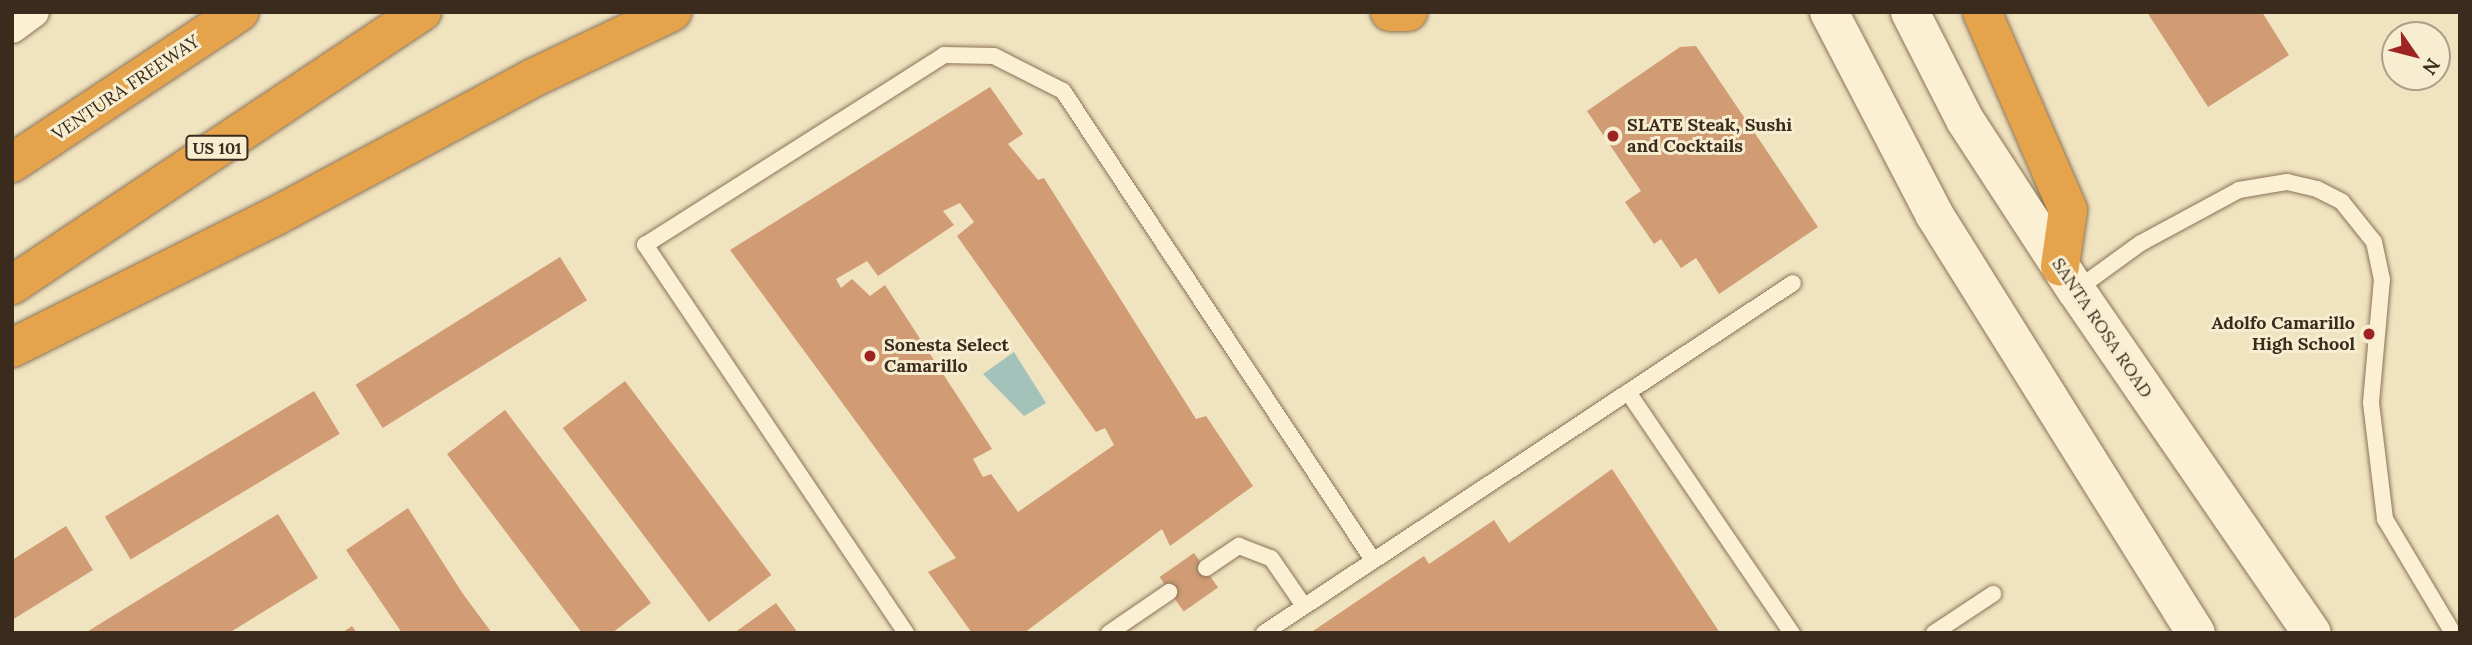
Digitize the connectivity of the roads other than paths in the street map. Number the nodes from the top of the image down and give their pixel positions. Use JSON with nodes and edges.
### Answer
{"nodes":[{"id":1,"x":34,"y":12,"type":"edge"},
{"id":2,"x":223,"y":12,"type":"edge"},
{"id":3,"x":239,"y":12,"type":"edge"},
{"id":4,"x":422,"y":12,"type":"edge"},
{"id":5,"x":671,"y":12,"type":"edge"},
{"id":6,"x":1390,"y":12,"type":"edge"},
{"id":7,"x":1408,"y":12,"type":"edge"},
{"id":8,"x":1829,"y":12,"type":"edge"},
{"id":9,"x":1910,"y":12,"type":"edge"},
{"id":10,"x":1982,"y":12,"type":"edge"},
{"id":11,"x":12,"y":28,"type":"edge"},
{"id":12,"x":154,"y":69,"type":"junction"},
{"id":13,"x":12,"y":163,"type":"edge"},
{"id":14,"x":2068,"y":278,"type":"junction"},
{"id":15,"x":1793,"y":283,"type":"dead end"},
{"id":16,"x":12,"y":285,"type":"edge"},
{"id":17,"x":12,"y":348,"type":"edge"},
{"id":18,"x":1628,"y":392,"type":"junction"},
{"id":19,"x":1373,"y":560,"type":"junction"},
{"id":20,"x":1206,"y":568,"type":"dead end"},
{"id":21,"x":1169,"y":592,"type":"dead end"},
{"id":22,"x":1993,"y":594,"type":"dead end"},
{"id":23,"x":1304,"y":606,"type":"junction"},
{"id":24,"x":906,"y":633,"type":"edge"},
{"id":25,"x":1109,"y":633,"type":"edge"},
{"id":26,"x":1264,"y":633,"type":"edge"},
{"id":27,"x":1792,"y":633,"type":"edge"},
{"id":28,"x":1934,"y":633,"type":"edge"},
{"id":29,"x":2196,"y":633,"type":"edge"},
{"id":30,"x":2312,"y":633,"type":"edge"},
{"id":31,"x":2453,"y":633,"type":"edge"}],
"edges":[{"from":1,"to":11,"type":"street"},
{"from":2,"to":12,"type":"highway"},
{"from":3,"to":12,"type":"highway","name":"VENTURA FREEWAY"},
{"from":4,"to":16,"type":"highway","number":"US 101"},
{"from":5,"to":17,"type":"highway"},
{"from":6,"to":7,"type":"highway"},
{"from":8,"to":29,"type":"main road"},
{"from":9,"to":14,"type":"main road","name":"SANTA ROSA ROAD"},
{"from":10,"to":14,"type":"highway"},
{"from":12,"to":13,"type":"highway","name":"VENTURA FREEWAY"},
{"from":14,"to":30,"type":"main road","name":"SANTA ROSA ROAD"},
{"from":14,"to":31,"type":"lane"},
{"from":15,"to":18,"type":"lane"},
{"from":18,"to":19,"type":"lane"},
{"from":18,"to":27,"type":"lane"},
{"from":19,"to":23,"type":"lane"},
{"from":19,"to":24,"type":"lane"},
{"from":20,"to":23,"type":"lane"},
{"from":21,"to":25,"type":"lane"},
{"from":22,"to":28,"type":"lane"},
{"from":23,"to":26,"type":"lane"}]}
